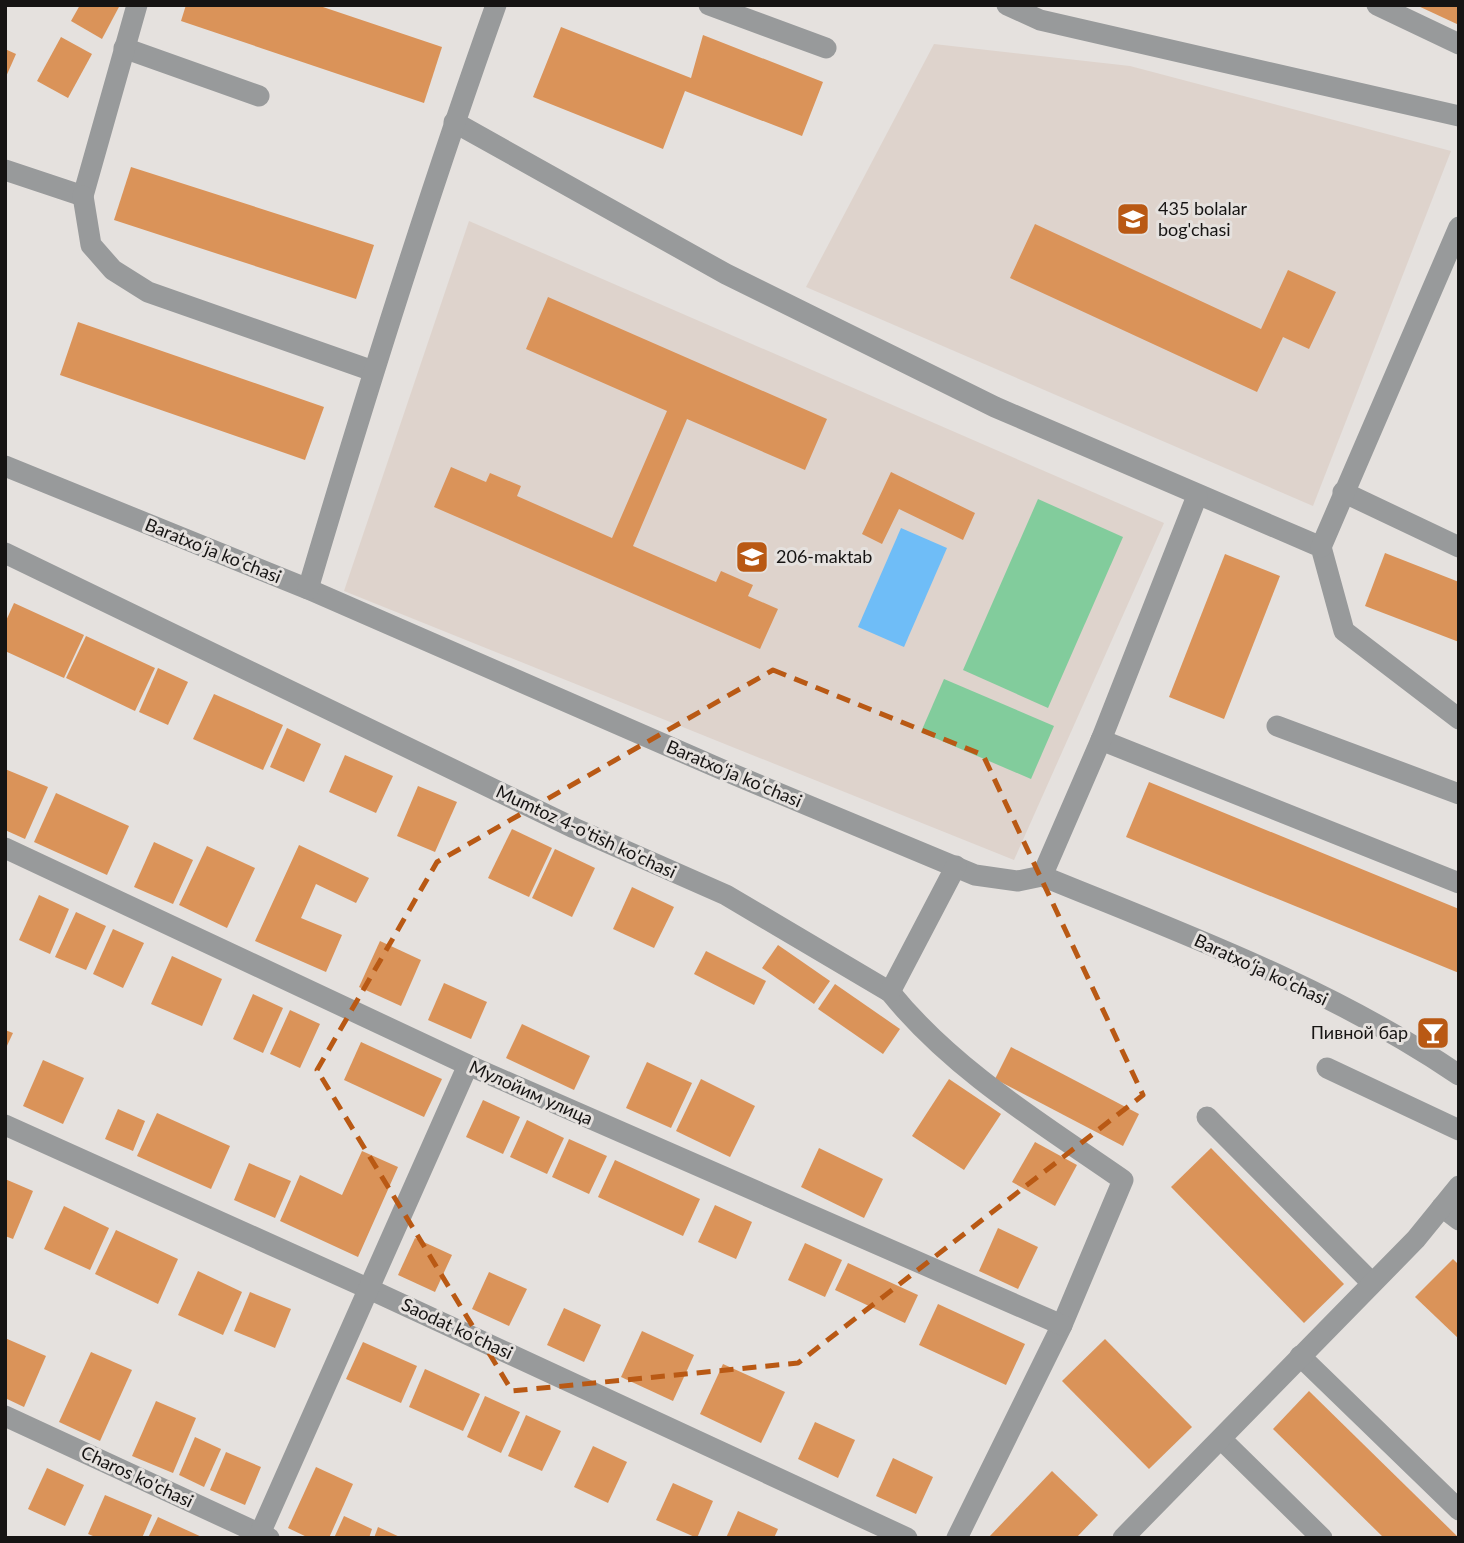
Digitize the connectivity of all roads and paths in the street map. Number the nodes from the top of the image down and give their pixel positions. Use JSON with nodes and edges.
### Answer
{"nodes":[{"id":1,"x":137,"y":5,"type":"edge"},
{"id":2,"x":496,"y":5,"type":"edge"},
{"id":3,"x":709,"y":5,"type":"edge"},
{"id":4,"x":1007,"y":5,"type":"edge"},
{"id":5,"x":1377,"y":5,"type":"edge"},
{"id":6,"x":1043,"y":13,"type":"edge"},
{"id":7,"x":1459,"y":44,"type":"edge"},
{"id":8,"x":124,"y":48,"type":"junction"},
{"id":9,"x":825,"y":48,"type":"dead end"},
{"id":10,"x":259,"y":96,"type":"dead end"},
{"id":11,"x":1459,"y":116,"type":"edge"},
{"id":12,"x":454,"y":122,"type":"junction"},
{"id":13,"x":5,"y":170,"type":"edge"},
{"id":14,"x":83,"y":196,"type":"junction"},
{"id":15,"x":1456,"y":240,"type":"edge"},
{"id":16,"x":373,"y":371,"type":"junction"},
{"id":17,"x":5,"y":466,"type":"edge"},
{"id":18,"x":1343,"y":492,"type":"junction"},
{"id":19,"x":1197,"y":496,"type":"junction"},
{"id":20,"x":1321,"y":547,"type":"junction"},
{"id":21,"x":1459,"y":547,"type":"edge"},
{"id":22,"x":5,"y":553,"type":"edge"},
{"id":23,"x":308,"y":589,"type":"junction"},
{"id":24,"x":1459,"y":719,"type":"edge"},
{"id":25,"x":1277,"y":726,"type":"dead end"},
{"id":26,"x":1101,"y":740,"type":"junction"},
{"id":27,"x":1459,"y":794,"type":"edge"},
{"id":28,"x":5,"y":848,"type":"edge"},
{"id":29,"x":956,"y":866,"type":"junction"},
{"id":30,"x":1042,"y":876,"type":"junction"},
{"id":31,"x":1459,"y":883,"type":"edge"},
{"id":32,"x":890,"y":992,"type":"junction"},
{"id":33,"x":468,"y":1065,"type":"junction"},
{"id":34,"x":1327,"y":1068,"type":"dead end"},
{"id":35,"x":1459,"y":1075,"type":"edge"},
{"id":36,"x":1207,"y":1117,"type":"dead end"},
{"id":37,"x":5,"y":1125,"type":"edge"},
{"id":38,"x":1459,"y":1130,"type":"edge"},
{"id":39,"x":1459,"y":1186,"type":"edge"},
{"id":40,"x":1450,"y":1213,"type":"edge"},
{"id":41,"x":1372,"y":1283,"type":"junction"},
{"id":42,"x":367,"y":1287,"type":"junction"},
{"id":43,"x":1062,"y":1325,"type":"junction"},
{"id":44,"x":1300,"y":1356,"type":"junction"},
{"id":45,"x":5,"y":1416,"type":"edge"},
{"id":46,"x":1221,"y":1439,"type":"junction"},
{"id":47,"x":1459,"y":1510,"type":"edge"},
{"id":48,"x":262,"y":1536,"type":"edge"},
{"id":49,"x":907,"y":1538,"type":"edge"},
{"id":50,"x":957,"y":1538,"type":"edge"},
{"id":51,"x":1123,"y":1538,"type":"edge"},
{"id":52,"x":1322,"y":1538,"type":"edge"}],
"edges":[{"from":1,"to":8,"type":"street"},
{"from":2,"to":12,"type":"street"},
{"from":3,"to":9,"type":"street"},
{"from":4,"to":6,"type":"street"},
{"from":5,"to":7,"type":"street"},
{"from":6,"to":11,"type":"street"},
{"from":8,"to":10,"type":"street"},
{"from":8,"to":14,"type":"street"},
{"from":12,"to":16,"type":"street"},
{"from":12,"to":19,"type":"street"},
{"from":13,"to":14,"type":"street"},
{"from":14,"to":16,"type":"street"},
{"from":15,"to":18,"type":"street"},
{"from":16,"to":23,"type":"street"},
{"from":17,"to":23,"type":"street","name":"Baratxoʻja koʻchasi"},
{"from":18,"to":20,"type":"street"},
{"from":18,"to":21,"type":"street"},
{"from":19,"to":20,"type":"street"},
{"from":19,"to":26,"type":"street"},
{"from":20,"to":24,"type":"street"},
{"from":22,"to":32,"type":"street","name":"Mumtoz 4-o'tish ko'chasi"},
{"from":23,"to":29,"type":"street","name":"Baratxoʻja koʻchasi"},
{"from":25,"to":27,"type":"street"},
{"from":26,"to":30,"type":"street"},
{"from":26,"to":31,"type":"street"},
{"from":28,"to":33,"type":"street","name":"Мулойим улица"},
{"from":29,"to":30,"type":"street","name":"Baratxoʻja koʻchasi"},
{"from":29,"to":32,"type":"street"},
{"from":30,"to":35,"type":"street","name":"Baratxoʻja koʻchasi"},
{"from":32,"to":43,"type":"street","name":"Mumtoz 4-o'tish ko'chasi"},
{"from":33,"to":42,"type":"street"},
{"from":33,"to":43,"type":"street","name":"Мулойим улица"},
{"from":34,"to":38,"type":"street"},
{"from":36,"to":41,"type":"street"},
{"from":37,"to":42,"type":"street","name":"Saodat ko'chasi"},
{"from":39,"to":40,"type":"street"},
{"from":40,"to":41,"type":"street"},
{"from":41,"to":44,"type":"street"},
{"from":42,"to":48,"type":"street"},
{"from":42,"to":49,"type":"street","name":"Saodat ko'chasi"},
{"from":43,"to":50,"type":"street"},
{"from":44,"to":46,"type":"street"},
{"from":44,"to":47,"type":"street"},
{"from":45,"to":48,"type":"street","name":"Charos ko'chasi"},
{"from":46,"to":51,"type":"street"},
{"from":46,"to":52,"type":"street"}]}
